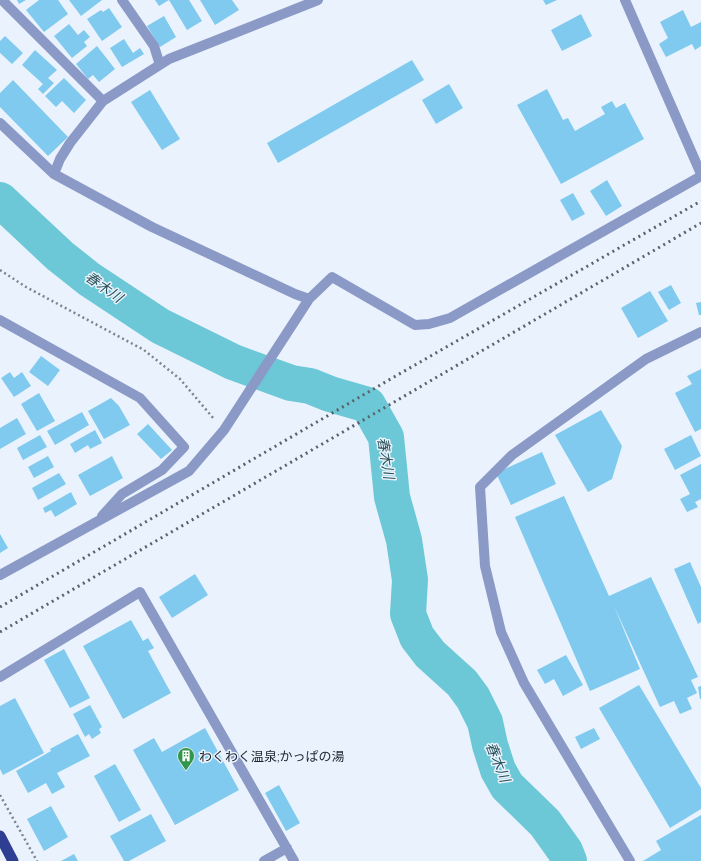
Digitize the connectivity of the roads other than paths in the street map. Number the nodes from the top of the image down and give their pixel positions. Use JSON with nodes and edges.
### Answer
{"nodes":[{"id":1,"x":2,"y":0,"type":"edge"},
{"id":2,"x":122,"y":0,"type":"edge"},
{"id":3,"x":318,"y":0,"type":"edge"},
{"id":4,"x":625,"y":0,"type":"edge"},
{"id":5,"x":160,"y":65,"type":"junction"},
{"id":6,"x":102,"y":102,"type":"junction"},
{"id":7,"x":0,"y":123,"type":"edge"},
{"id":8,"x":54,"y":174,"type":"junction"},
{"id":9,"x":701,"y":175,"type":"edge"},
{"id":10,"x":307,"y":303,"type":"junction"},
{"id":11,"x":0,"y":320,"type":"edge"},
{"id":12,"x":701,"y":332,"type":"edge"},
{"id":13,"x":97,"y":522,"type":"junction"},
{"id":14,"x":0,"y":575,"type":"edge"},
{"id":15,"x":0,"y":677,"type":"edge"},
{"id":16,"x":0,"y":836,"type":"edge"},
{"id":17,"x":286,"y":848,"type":"junction"},
{"id":18,"x":13,"y":861,"type":"edge"},
{"id":19,"x":264,"y":861,"type":"edge"},
{"id":20,"x":294,"y":861,"type":"edge"},
{"id":21,"x":630,"y":861,"type":"edge"}],
"edges":[{"from":1,"to":6,"type":"street"},
{"from":2,"to":5,"type":"street"},
{"from":3,"to":5,"type":"street"},
{"from":4,"to":9,"type":"street"},
{"from":5,"to":6,"type":"street"},
{"from":6,"to":8,"type":"street"},
{"from":7,"to":8,"type":"street"},
{"from":8,"to":10,"type":"street"},
{"from":9,"to":10,"type":"street"},
{"from":10,"to":13,"type":"street"},
{"from":11,"to":13,"type":"street"},
{"from":12,"to":21,"type":"street"},
{"from":13,"to":14,"type":"street"},
{"from":15,"to":17,"type":"street"},
{"from":16,"to":18,"type":"highway"},
{"from":17,"to":19,"type":"street"},
{"from":17,"to":20,"type":"street"}]}
